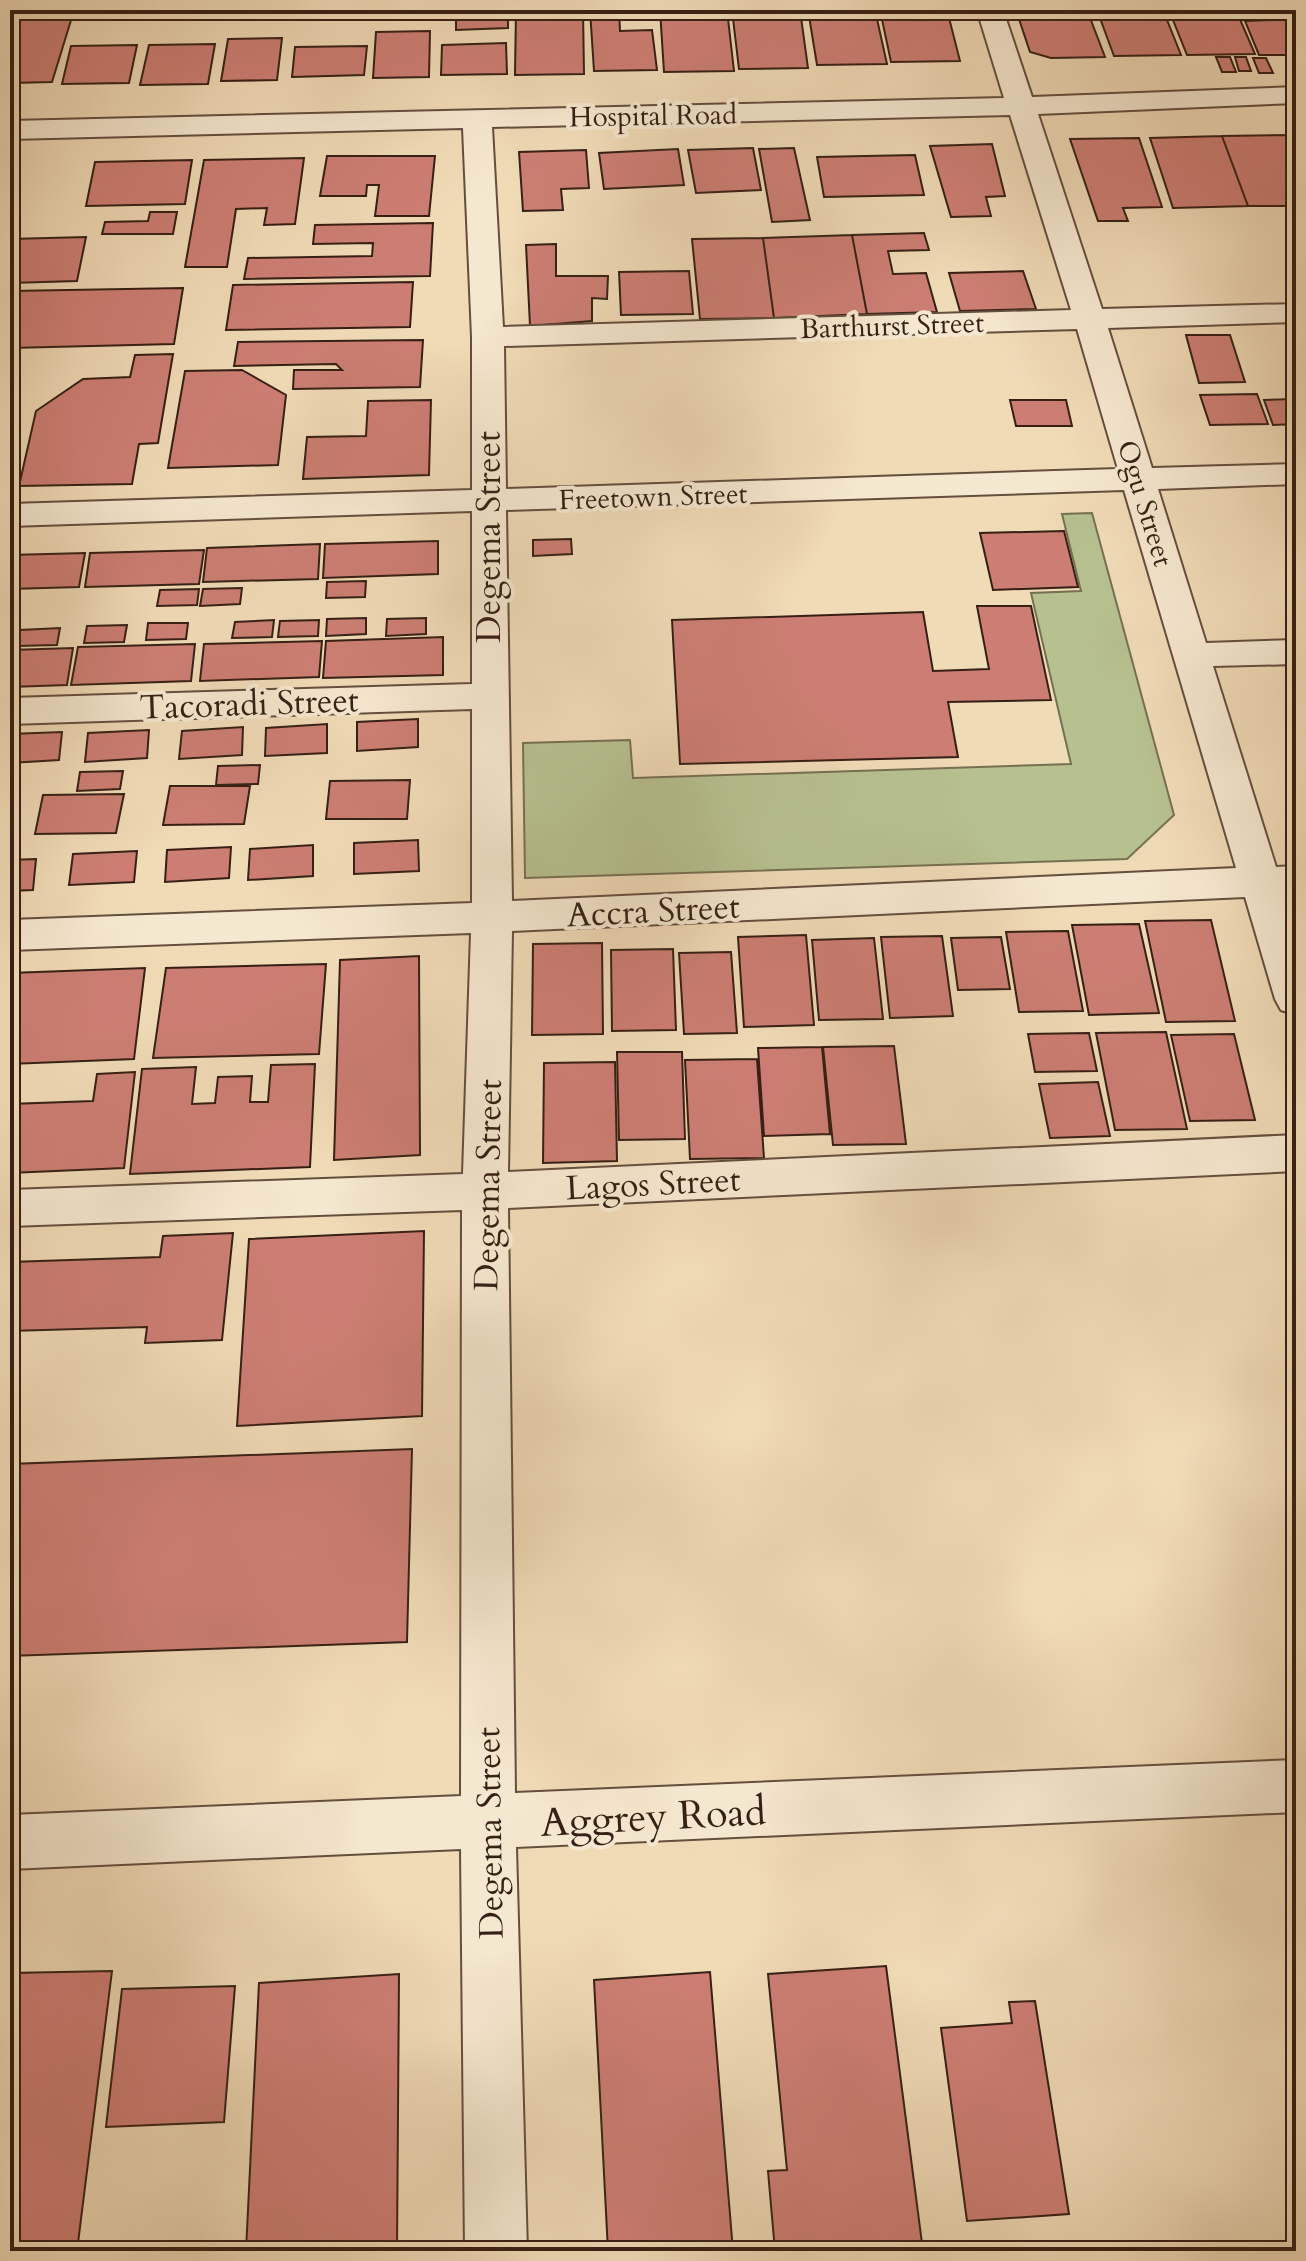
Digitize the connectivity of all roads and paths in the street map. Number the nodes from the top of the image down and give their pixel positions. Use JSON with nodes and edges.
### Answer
{"nodes":[{"id":1,"x":990,"y":10,"type":"edge"},
{"id":2,"x":1296,"y":95,"type":"edge"},
{"id":3,"x":1020,"y":106,"type":"junction"},
{"id":4,"x":477,"y":120,"type":"junction"},
{"id":5,"x":10,"y":130,"type":"edge"},
{"id":6,"x":1296,"y":313,"type":"edge"},
{"id":7,"x":1090,"y":320,"type":"junction"},
{"id":8,"x":488,"y":337,"type":"junction"},
{"id":9,"x":1296,"y":474,"type":"edge"},
{"id":10,"x":1139,"y":479,"type":"junction"},
{"id":11,"x":488,"y":502,"type":"junction"},
{"id":12,"x":10,"y":515,"type":"edge"},
{"id":13,"x":1296,"y":652,"type":"edge"},
{"id":14,"x":1193,"y":655,"type":"junction"},
{"id":15,"x":489,"y":696,"type":"junction"},
{"id":16,"x":10,"y":711,"type":"edge"},
{"id":17,"x":1277,"y":881,"type":"edge"},
{"id":18,"x":492,"y":917,"type":"junction"},
{"id":19,"x":10,"y":935,"type":"edge"},
{"id":20,"x":1296,"y":999,"type":"edge"},
{"id":21,"x":1296,"y":1153,"type":"edge"},
{"id":22,"x":485,"y":1191,"type":"junction"},
{"id":23,"x":10,"y":1208,"type":"edge"},
{"id":24,"x":1296,"y":1786,"type":"edge"},
{"id":25,"x":488,"y":1823,"type":"junction"},
{"id":26,"x":10,"y":1842,"type":"edge"},
{"id":27,"x":496,"y":2251,"type":"edge"}],
"edges":[{"from":1,"to":3,"type":"street","name":"Ogu Street"},
{"from":2,"to":3,"type":"street","name":"Hospital Road"},
{"from":3,"to":4,"type":"street","name":"Hospital Road"},
{"from":3,"to":7,"type":"street","name":"Ogu Street"},
{"from":4,"to":5,"type":"street","name":"Hospital Road"},
{"from":4,"to":8,"type":"street","name":"Degema Street"},
{"from":6,"to":7,"type":"street","name":"Barthurst Street"},
{"from":7,"to":8,"type":"street","name":"Barthurst Street"},
{"from":7,"to":10,"type":"street","name":"Ogu Street"},
{"from":8,"to":11,"type":"street","name":"Degema Street"},
{"from":9,"to":10,"type":"street","name":"Freetown Street"},
{"from":10,"to":11,"type":"street","name":"Freetown Street"},
{"from":10,"to":14,"type":"street","name":"Ogu Street"},
{"from":11,"to":12,"type":"street","name":"Freetown Street"},
{"from":11,"to":15,"type":"street","name":"Degema Street"},
{"from":13,"to":14,"type":"street"},
{"from":14,"to":17,"type":"street","name":"Ogu Street"},
{"from":15,"to":16,"type":"street","name":"Tacoradi Street"},
{"from":15,"to":18,"type":"street","name":"Degema Street"},
{"from":17,"to":18,"type":"street","name":"Accra Street"},
{"from":17,"to":20,"type":"street","name":"Ogu Street"},
{"from":18,"to":19,"type":"street","name":"Accra Street"},
{"from":18,"to":22,"type":"street","name":"Degema Street"},
{"from":21,"to":22,"type":"street","name":"Lagos Street"},
{"from":22,"to":23,"type":"street","name":"Lagos Street"},
{"from":22,"to":25,"type":"street","name":"Degema Street"},
{"from":24,"to":25,"type":"street","name":"Aggrey Road"},
{"from":25,"to":26,"type":"street","name":"Aggrey Road"},
{"from":25,"to":27,"type":"street","name":"Degema Street"}]}
